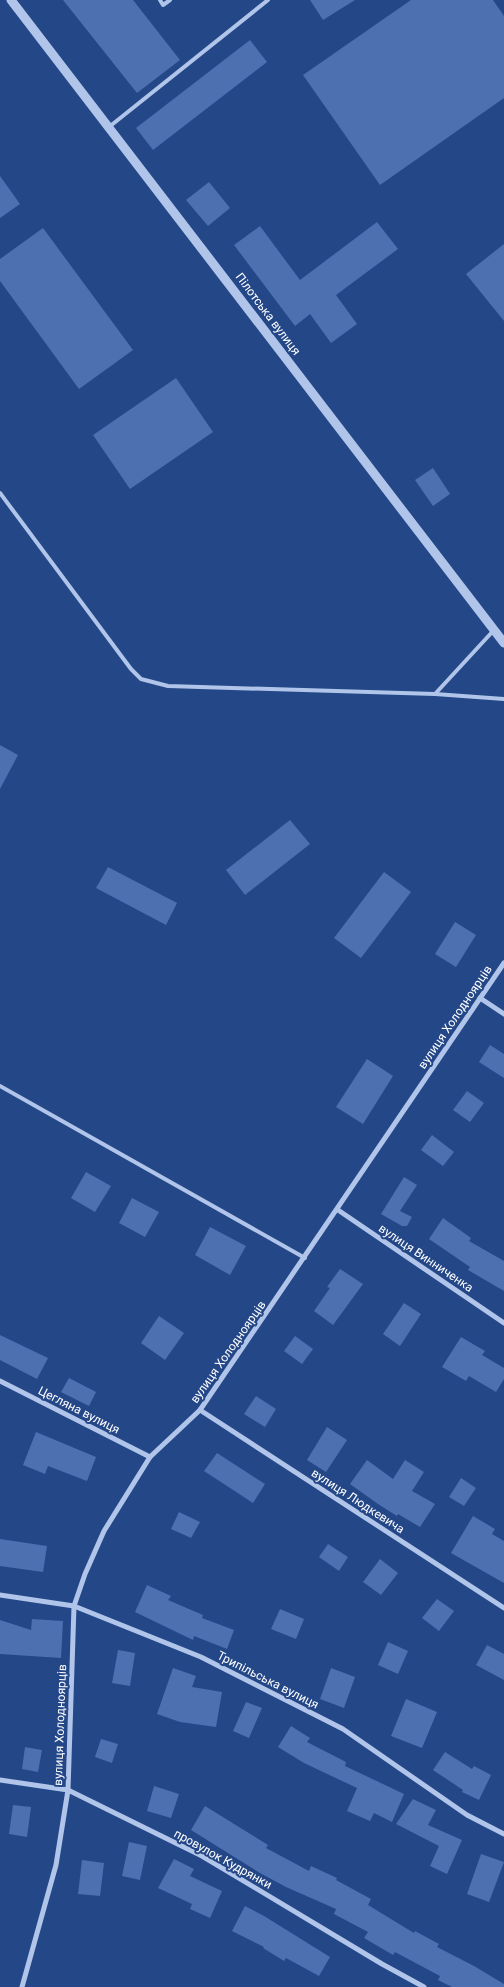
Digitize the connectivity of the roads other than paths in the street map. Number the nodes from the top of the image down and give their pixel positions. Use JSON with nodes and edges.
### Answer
{"nodes":[{"id":1,"x":11,"y":0,"type":"edge"},
{"id":2,"x":160,"y":0,"type":"edge"},
{"id":3,"x":170,"y":0,"type":"edge"},
{"id":4,"x":268,"y":0,"type":"edge"},
{"id":5,"x":109,"y":127,"type":"junction"},
{"id":6,"x":0,"y":493,"type":"edge"},
{"id":7,"x":494,"y":630,"type":"junction"},
{"id":8,"x":504,"y":643,"type":"edge"},
{"id":9,"x":435,"y":694,"type":"junction"},
{"id":10,"x":504,"y":699,"type":"edge"},
{"id":11,"x":504,"y":963,"type":"edge"},
{"id":12,"x":480,"y":998,"type":"junction"},
{"id":13,"x":504,"y":1014,"type":"edge"},
{"id":14,"x":0,"y":1086,"type":"edge"},
{"id":15,"x":338,"y":1210,"type":"junction"},
{"id":16,"x":305,"y":1258,"type":"junction"},
{"id":17,"x":504,"y":1323,"type":"edge"},
{"id":18,"x":0,"y":1381,"type":"edge"},
{"id":19,"x":200,"y":1410,"type":"junction"},
{"id":20,"x":150,"y":1456,"type":"junction"},
{"id":21,"x":0,"y":1595,"type":"edge"},
{"id":22,"x":74,"y":1606,"type":"junction"},
{"id":23,"x":504,"y":1608,"type":"edge"},
{"id":24,"x":0,"y":1780,"type":"edge"},
{"id":25,"x":68,"y":1790,"type":"junction"},
{"id":26,"x":504,"y":1834,"type":"edge"},
{"id":27,"x":22,"y":1987,"type":"edge"},
{"id":28,"x":424,"y":1987,"type":"edge"}],
"edges":[{"from":1,"to":5,"type":"street","name":"Пілотська вулиця"},
{"from":2,"to":3,"type":"lane"},
{"from":4,"to":5,"type":"lane"},
{"from":5,"to":7,"type":"street","name":"Пілотська вулиця"},
{"from":6,"to":9,"type":"lane"},
{"from":7,"to":8,"type":"street","name":"Пілотська вулиця"},
{"from":7,"to":9,"type":"lane"},
{"from":9,"to":10,"type":"lane"},
{"from":11,"to":12,"type":"street","name":"вулиця Холодноярців"},
{"from":12,"to":13,"type":"street"},
{"from":12,"to":15,"type":"street","name":"вулиця Холодноярців"},
{"from":14,"to":16,"type":"lane"},
{"from":15,"to":16,"type":"street","name":"вулиця Холодноярців"},
{"from":15,"to":17,"type":"street","name":"вулиця Винниченка"},
{"from":16,"to":19,"type":"street","name":"вулиця Холодноярців"},
{"from":18,"to":20,"type":"street","name":"Цегляна вулиця"},
{"from":19,"to":20,"type":"street","name":"вулиця Холодноярців"},
{"from":19,"to":23,"type":"street","name":"вулиця Людкевича"},
{"from":20,"to":22,"type":"street","name":"вулиця Холодноярців"},
{"from":21,"to":22,"type":"street","name":"Трипільська вулиця"},
{"from":22,"to":25,"type":"street","name":"вулиця Холодноярців"},
{"from":22,"to":26,"type":"street","name":"Трипільська вулиця"},
{"from":24,"to":25,"type":"street","name":"провулок Кудрянки"},
{"from":25,"to":27,"type":"street","name":"вулиця Холодноярців"},
{"from":25,"to":28,"type":"street","name":"провулок Кудрянки"}]}
